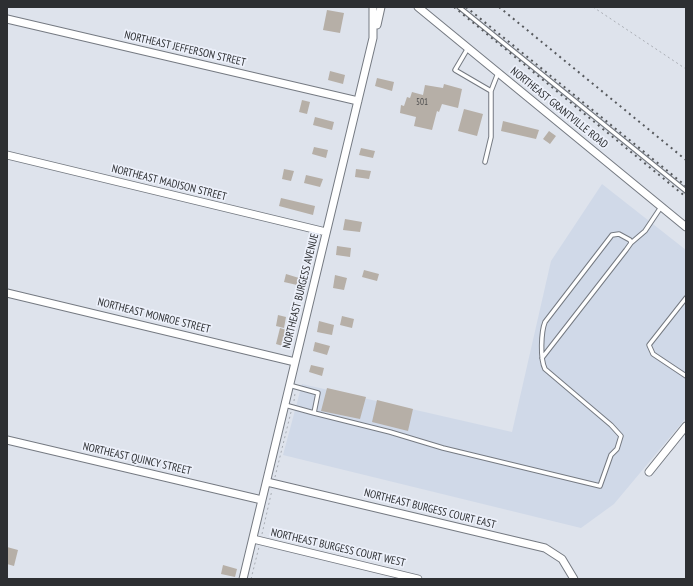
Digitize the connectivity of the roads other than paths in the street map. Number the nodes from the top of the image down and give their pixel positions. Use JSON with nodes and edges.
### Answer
{"nodes":[{"id":1,"x":373,"y":7,"type":"edge"},
{"id":2,"x":381,"y":7,"type":"edge"},
{"id":3,"x":418,"y":7,"type":"edge"},
{"id":4,"x":459,"y":7,"type":"edge"},
{"id":5,"x":7,"y":18,"type":"edge"},
{"id":6,"x":373,"y":38,"type":"junction"},
{"id":7,"x":468,"y":48,"type":"junction"},
{"id":8,"x":498,"y":73,"type":"junction"},
{"id":9,"x":491,"y":92,"type":"junction"},
{"id":10,"x":358,"y":101,"type":"junction"},
{"id":11,"x":7,"y":155,"type":"edge"},
{"id":12,"x":485,"y":162,"type":"dead end"},
{"id":13,"x":686,"y":191,"type":"edge"},
{"id":14,"x":662,"y":207,"type":"junction"},
{"id":15,"x":686,"y":227,"type":"edge"},
{"id":16,"x":326,"y":232,"type":"junction"},
{"id":17,"x":631,"y":243,"type":"junction"},
{"id":18,"x":7,"y":293,"type":"edge"},
{"id":19,"x":686,"y":298,"type":"edge"},
{"id":20,"x":542,"y":358,"type":"junction"},
{"id":21,"x":295,"y":362,"type":"junction"},
{"id":22,"x":686,"y":376,"type":"edge"},
{"id":23,"x":289,"y":385,"type":"junction"},
{"id":24,"x":285,"y":405,"type":"junction"},
{"id":25,"x":314,"y":413,"type":"junction"},
{"id":26,"x":686,"y":426,"type":"edge"},
{"id":27,"x":7,"y":440,"type":"edge"},
{"id":28,"x":649,"y":472,"type":"dead end"},
{"id":29,"x":267,"y":482,"type":"junction"},
{"id":30,"x":262,"y":500,"type":"junction"},
{"id":31,"x":253,"y":539,"type":"junction"},
{"id":32,"x":243,"y":579,"type":"edge"},
{"id":33,"x":418,"y":579,"type":"edge"},
{"id":34,"x":574,"y":579,"type":"edge"}],
"edges":[{"from":1,"to":6,"type":"street","name":"NORTHEAST BURGESS AVENUE"},
{"from":2,"to":6,"type":"street"},
{"from":3,"to":7,"type":"street","name":"NORTHEAST GRANTVILLE ROAD"},
{"from":4,"to":13,"type":"lane"},
{"from":5,"to":10,"type":"street","name":"NORTHEAST JEFFERSON STREET"},
{"from":6,"to":10,"type":"street","name":"NORTHEAST BURGESS AVENUE"},
{"from":7,"to":8,"type":"street","name":"NORTHEAST GRANTVILLE ROAD"},
{"from":7,"to":9,"type":"lane"},
{"from":8,"to":9,"type":"lane"},
{"from":8,"to":14,"type":"street","name":"NORTHEAST GRANTVILLE ROAD"},
{"from":9,"to":12,"type":"lane"},
{"from":10,"to":16,"type":"street","name":"NORTHEAST BURGESS AVENUE"},
{"from":11,"to":16,"type":"street","name":"NORTHEAST MADISON STREET"},
{"from":14,"to":15,"type":"street","name":"NORTHEAST GRANTVILLE ROAD"},
{"from":14,"to":17,"type":"lane"},
{"from":16,"to":21,"type":"street","name":"NORTHEAST BURGESS AVENUE"},
{"from":17,"to":20,"type":"lane"},
{"from":17,"to":20,"type":"lane"},
{"from":18,"to":21,"type":"street","name":"NORTHEAST MONROE STREET"},
{"from":19,"to":22,"type":"lane"},
{"from":20,"to":25,"type":"lane"},
{"from":21,"to":23,"type":"street","name":"NORTHEAST BURGESS AVENUE"},
{"from":23,"to":24,"type":"street","name":"NORTHEAST BURGESS AVENUE"},
{"from":23,"to":25,"type":"lane"},
{"from":24,"to":25,"type":"lane"},
{"from":24,"to":29,"type":"street","name":"NORTHEAST BURGESS AVENUE"},
{"from":26,"to":28,"type":"street"},
{"from":27,"to":30,"type":"street","name":"NORTHEAST QUINCY STREET"},
{"from":29,"to":30,"type":"street","name":"NORTHEAST BURGESS AVENUE"},
{"from":29,"to":34,"type":"street","name":"NORTHEAST BURGESS COURT EAST"},
{"from":30,"to":31,"type":"street","name":"NORTHEAST BURGESS AVENUE"},
{"from":31,"to":32,"type":"street","name":"NORTHEAST BURGESS AVENUE"},
{"from":31,"to":33,"type":"street","name":"NORTHEAST BURGESS COURT WEST"}]}
